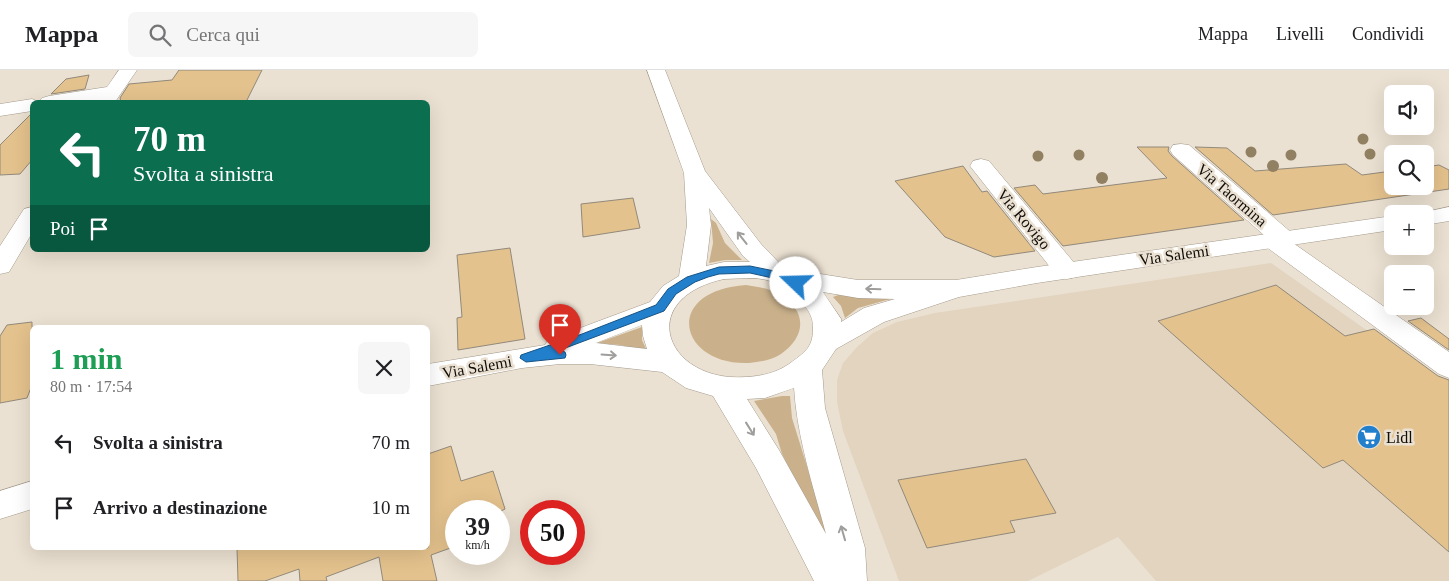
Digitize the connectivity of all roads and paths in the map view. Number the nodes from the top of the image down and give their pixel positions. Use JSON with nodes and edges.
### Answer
{"nodes":[{"id":1,"x":128,"y":70,"type":"edge"},
{"id":2,"x":656,"y":70,"type":"edge"},
{"id":3,"x":109,"y":97,"type":"edge"},
{"id":4,"x":73,"y":100,"type":"edge"},
{"id":5,"x":30,"y":105,"type":"edge"},
{"id":6,"x":0,"y":110,"type":"edge"},
{"id":7,"x":1181,"y":150,"type":"dead end"},
{"id":8,"x":981,"y":166,"type":"dead end"},
{"id":9,"x":695,"y":173,"type":"junction"},
{"id":10,"x":1449,"y":214,"type":"edge"},
{"id":11,"x":1434,"y":216,"type":"edge"},
{"id":12,"x":29,"y":220,"type":"edge"},
{"id":13,"x":1384,"y":224,"type":"edge"},
{"id":14,"x":0,"y":232,"type":"edge"},
{"id":15,"x":1279,"y":240,"type":"junction"},
{"id":16,"x":0,"y":266,"type":"edge"},
{"id":17,"x":1068,"y":271,"type":"junction"},
{"id":18,"x":778,"y":275,"type":"junction"},
{"id":19,"x":691,"y":280,"type":"junction"},
{"id":20,"x":956,"y":289,"type":"junction"},
{"id":21,"x":660,"y":308,"type":"junction"},
{"id":22,"x":827,"y":342,"type":"junction"},
{"id":23,"x":526,"y":358,"type":"junction"},
{"id":24,"x":670,"y":363,"type":"junction"},
{"id":25,"x":1449,"y":367,"type":"edge"},
{"id":26,"x":806,"y":370,"type":"junction"},
{"id":27,"x":430,"y":376,"type":"edge"},
{"id":28,"x":724,"y":388,"type":"junction"},
{"id":29,"x":30,"y":496,"type":"edge"},
{"id":30,"x":0,"y":505,"type":"edge"},
{"id":31,"x":834,"y":581,"type":"edge"},
{"id":32,"x":849,"y":581,"type":"edge"}],
"edges":[{"from":1,"to":3,"type":"main road"},
{"from":2,"to":9,"type":"main road"},
{"from":3,"to":4,"type":"main road"},
{"from":5,"to":6,"type":"main road"},
{"from":7,"to":15,"type":"main road","name":"Via Taormina"},
{"from":8,"to":17,"type":"main road","name":"Via Rovigo"},
{"from":18,"to":9,"type":"main road","one_way":true},
{"from":9,"to":19,"type":"main road"},
{"from":10,"to":11,"type":"main road"},
{"from":12,"to":14,"type":"main road"},
{"from":12,"to":16,"type":"main road"},
{"from":13,"to":15,"type":"main road","name":"Via Salemi"},
{"from":15,"to":17,"type":"main road","name":"Via Salemi"},
{"from":15,"to":25,"type":"main road","name":"Via Taormina"},
{"from":17,"to":20,"type":"main road","name":"Via Salemi"},
{"from":18,"to":19,"type":"main road"},
{"from":20,"to":18,"type":"main road","one_way":true},
{"from":18,"to":22,"type":"main road"},
{"from":19,"to":21,"type":"main road"},
{"from":20,"to":22,"type":"main road"},
{"from":21,"to":23,"type":"main road"},
{"from":21,"to":24,"type":"main road"},
{"from":22,"to":26,"type":"main road"},
{"from":23,"to":24,"type":"main road","one_way":true},
{"from":23,"to":27,"type":"main road","name":"Via Salemi"},
{"from":24,"to":28,"type":"main road"},
{"from":26,"to":28,"type":"main road"},
{"from":32,"to":26,"type":"main road","one_way":true},
{"from":28,"to":31,"type":"main road","one_way":true},
{"from":29,"to":30,"type":"main road"}]}
